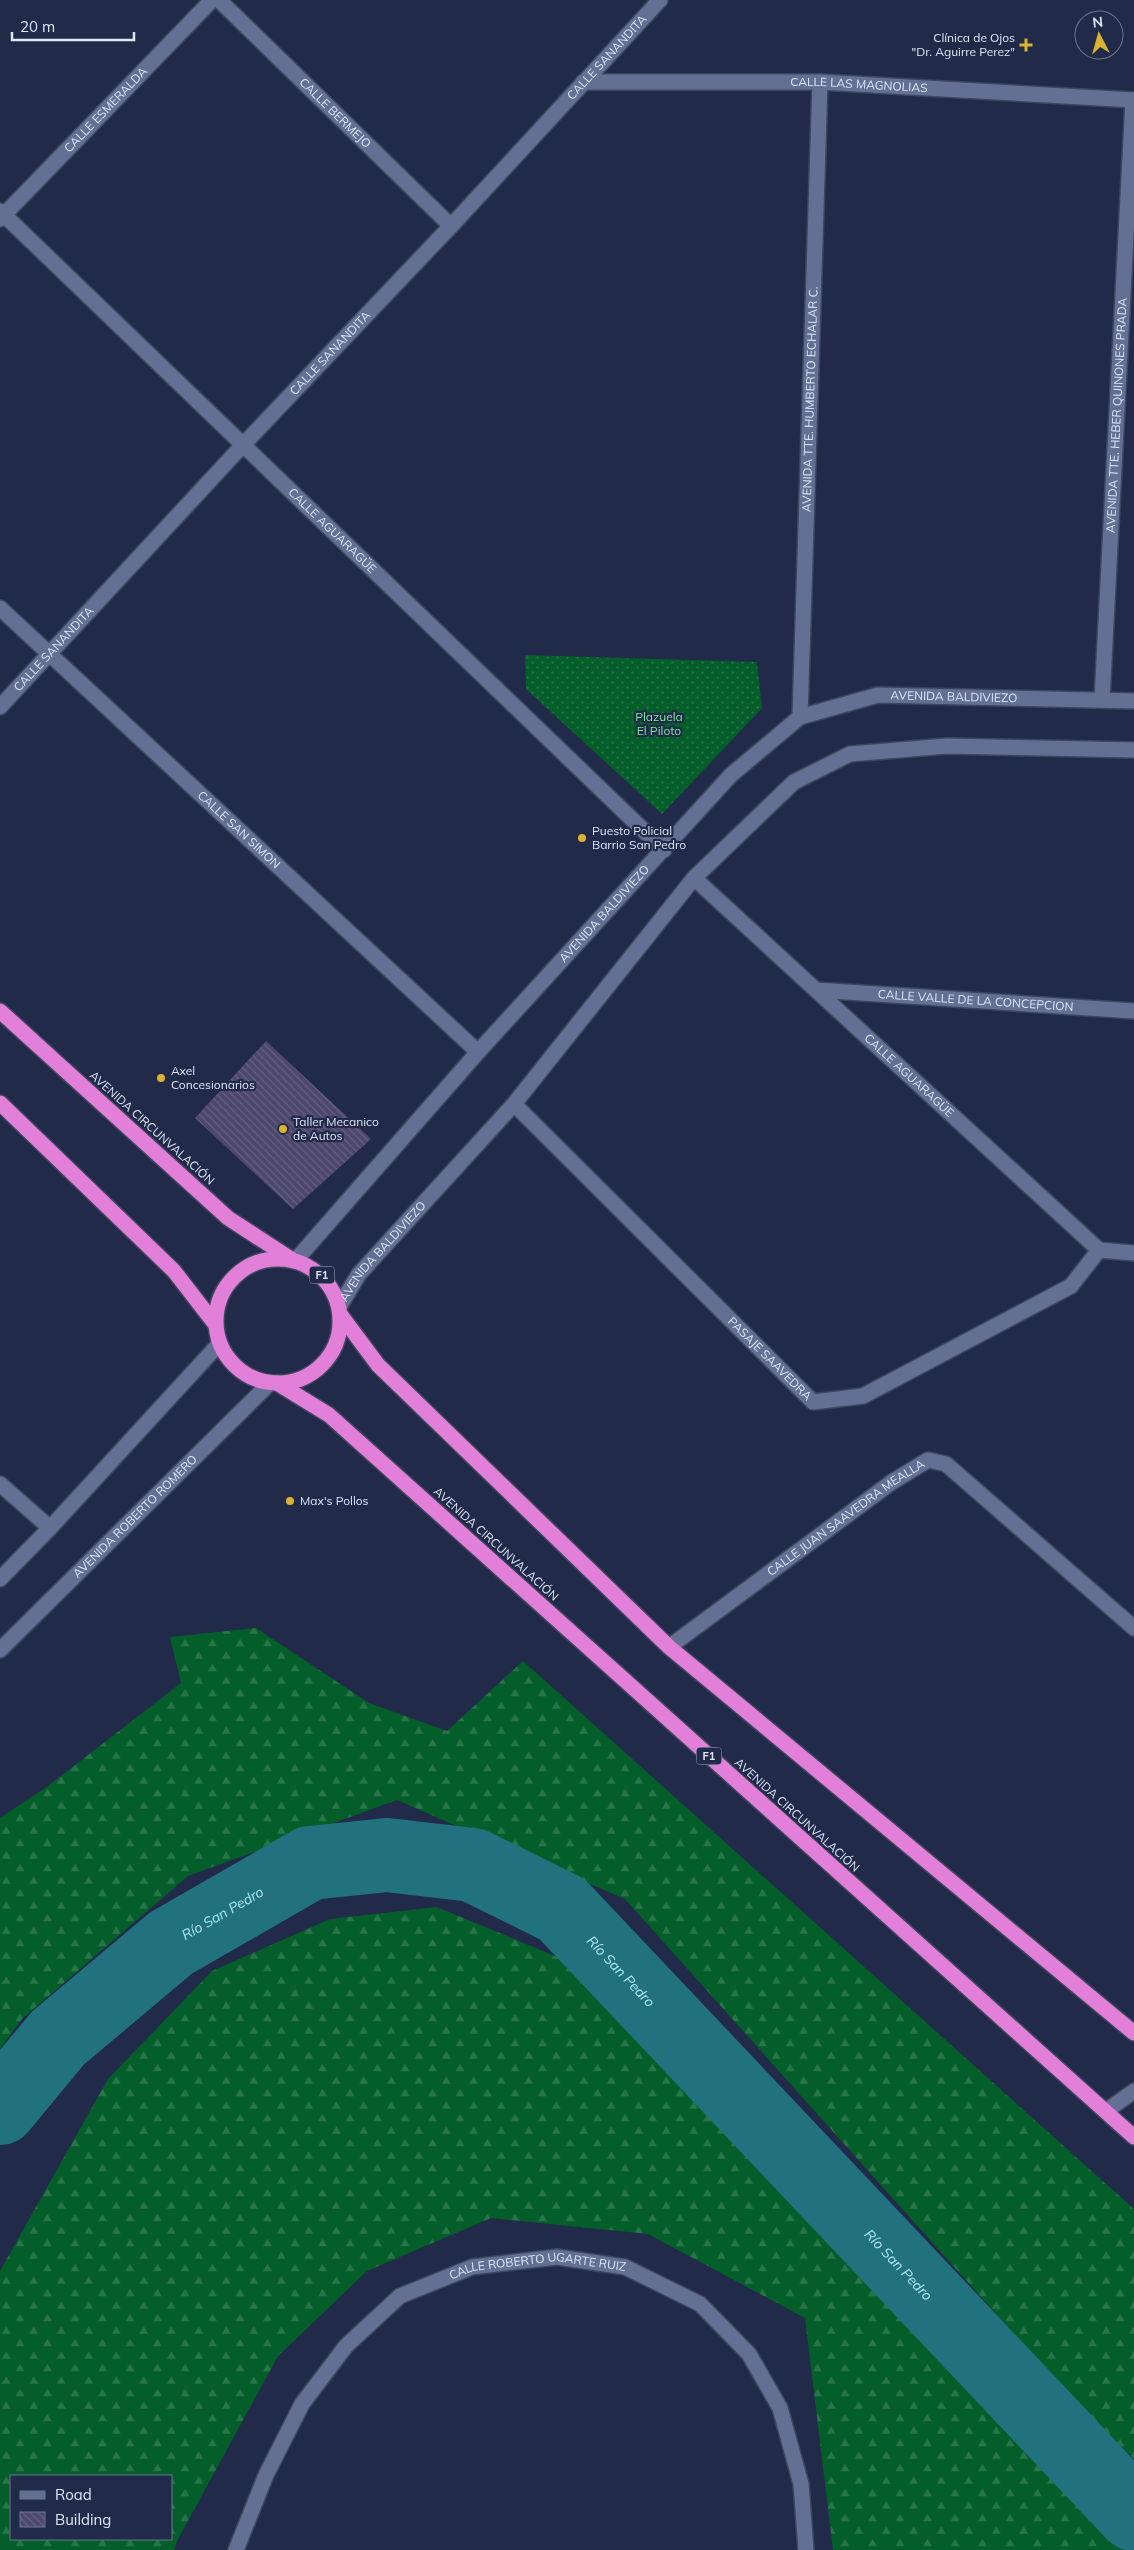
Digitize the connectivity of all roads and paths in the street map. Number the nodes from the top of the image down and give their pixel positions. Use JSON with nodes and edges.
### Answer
{"nodes":[{"id":1,"x":212,"y":0,"type":"edge"},
{"id":2,"x":220,"y":0,"type":"edge"},
{"id":3,"x":660,"y":0,"type":"edge"},
{"id":4,"x":583,"y":82,"type":"junction"},
{"id":5,"x":820,"y":82,"type":"junction"},
{"id":6,"x":1133,"y":100,"type":"edge"},
{"id":7,"x":1,"y":215,"type":"edge"},
{"id":8,"x":451,"y":226,"type":"junction"},
{"id":9,"x":242,"y":446,"type":"junction"},
{"id":10,"x":0,"y":608,"type":"edge"},
{"id":11,"x":48,"y":654,"type":"junction"},
{"id":12,"x":1102,"y":700,"type":"junction"},
{"id":13,"x":1134,"y":701,"type":"edge"},
{"id":14,"x":0,"y":707,"type":"edge"},
{"id":15,"x":800,"y":717,"type":"junction"},
{"id":16,"x":1134,"y":750,"type":"edge"},
{"id":17,"x":664,"y":850,"type":"junction"},
{"id":18,"x":694,"y":878,"type":"junction"},
{"id":19,"x":816,"y":990,"type":"junction"},
{"id":20,"x":0,"y":1010,"type":"edge"},
{"id":21,"x":1134,"y":1011,"type":"edge"},
{"id":22,"x":478,"y":1052,"type":"junction"},
{"id":23,"x":0,"y":1103,"type":"edge"},
{"id":24,"x":514,"y":1104,"type":"junction"},
{"id":25,"x":1099,"y":1250,"type":"junction"},
{"id":26,"x":1134,"y":1253,"type":"edge"},
{"id":27,"x":293,"y":1260,"type":"junction"},
{"id":28,"x":340,"y":1311,"type":"junction"},
{"id":29,"x":215,"y":1324,"type":"junction"},
{"id":30,"x":219,"y":1344,"type":"junction"},
{"id":31,"x":274,"y":1383,"type":"junction"},
{"id":32,"x":0,"y":1484,"type":"edge"},
{"id":33,"x":50,"y":1528,"type":"junction"},
{"id":34,"x":0,"y":1579,"type":"edge"},
{"id":35,"x":1134,"y":1628,"type":"edge"},
{"id":36,"x":669,"y":1647,"type":"junction"},
{"id":37,"x":0,"y":1650,"type":"edge"},
{"id":38,"x":1134,"y":2033,"type":"edge"},
{"id":39,"x":1134,"y":2091,"type":"edge"},
{"id":40,"x":1106,"y":2111,"type":"junction"},
{"id":41,"x":1134,"y":2137,"type":"edge"},
{"id":42,"x":236,"y":2550,"type":"edge"},
{"id":43,"x":806,"y":2550,"type":"edge"}],
"edges":[{"from":1,"to":7,"type":"street","name":"CALLE ESMERALDA"},
{"from":2,"to":8,"type":"street","name":"CALLE BERMEJO"},
{"from":3,"to":4,"type":"street","name":"CALLE SANANDITA"},
{"from":4,"to":5,"type":"street","name":"CALLE LAS MAGNOLIAS"},
{"from":4,"to":8,"type":"street","name":"CALLE SANANDITA"},
{"from":5,"to":6,"type":"street","name":"CALLE LAS MAGNOLIAS"},
{"from":5,"to":15,"type":"street","name":"AVENIDA TTE. HUMBERTO ECHALAR C."},
{"from":6,"to":12,"type":"street","name":"AVENIDA TTE. HEBER QUINONES PRADA"},
{"from":7,"to":9,"type":"street","name":"CALLE AGUARAGÜE"},
{"from":8,"to":9,"type":"street","name":"CALLE SANANDITA"},
{"from":9,"to":11,"type":"street","name":"CALLE SANANDITA"},
{"from":9,"to":17,"type":"street","name":"CALLE AGUARAGÜE"},
{"from":10,"to":11,"type":"street","name":"CALLE SAN SIMON"},
{"from":11,"to":14,"type":"street","name":"CALLE SANANDITA"},
{"from":11,"to":22,"type":"street","name":"CALLE SAN SIMON"},
{"from":12,"to":13,"type":"street","name":"AVENIDA BALDIVIEZO"},
{"from":12,"to":15,"type":"street","name":"AVENIDA BALDIVIEZO"},
{"from":15,"to":17,"type":"street","name":"AVENIDA BALDIVIEZO"},
{"from":16,"to":18,"type":"street","name":"AVENIDA BALDIVIEZO"},
{"from":17,"to":22,"type":"street","name":"AVENIDA BALDIVIEZO"},
{"from":18,"to":19,"type":"street","name":"CALLE AGUARAGÜE"},
{"from":18,"to":24,"type":"street","name":"AVENIDA BALDIVIEZO"},
{"from":19,"to":21,"type":"street","name":"CALLE VALLE DE LA CONCEPCION"},
{"from":19,"to":25,"type":"street","name":"CALLE AGUARAGÜE"},
{"from":20,"to":27,"type":"highway","name":"AVENIDA CIRCUNVALACIÓN","number":"F1"},
{"from":22,"to":27,"type":"street","name":"AVENIDA BALDIVIEZO"},
{"from":23,"to":29,"type":"highway","number":"F1"},
{"from":24,"to":25,"type":"street","name":"PASAJE SAAVEDRA"},
{"from":24,"to":28,"type":"street","name":"AVENIDA BALDIVIEZO"},
{"from":25,"to":26,"type":"street"},
{"from":27,"to":28,"type":"highway","number":"F1"},
{"from":27,"to":29,"type":"highway","number":"F1"},
{"from":28,"to":31,"type":"highway"},
{"from":28,"to":36,"type":"highway","number":"F1"},
{"from":29,"to":30,"type":"highway","number":"F1"},
{"from":30,"to":31,"type":"highway","number":"F1"},
{"from":30,"to":33,"type":"street"},
{"from":31,"to":37,"type":"street","name":"AVENIDA ROBERTO ROMERO"},
{"from":31,"to":40,"type":"highway","name":"AVENIDA CIRCUNVALACIÓN","number":"F1"},
{"from":32,"to":33,"type":"street"},
{"from":33,"to":34,"type":"street"},
{"from":35,"to":36,"type":"street","name":"CALLE JUAN SAAVEDRA MEALLA"},
{"from":36,"to":38,"type":"highway","number":"F1"},
{"from":39,"to":40,"type":"street"},
{"from":40,"to":41,"type":"highway","name":"AVENIDA CIRCUNVALACIÓN","number":"F1"},
{"from":42,"to":43,"type":"street","name":"CALLE ROBERTO UGARTE RUIZ"}]}
